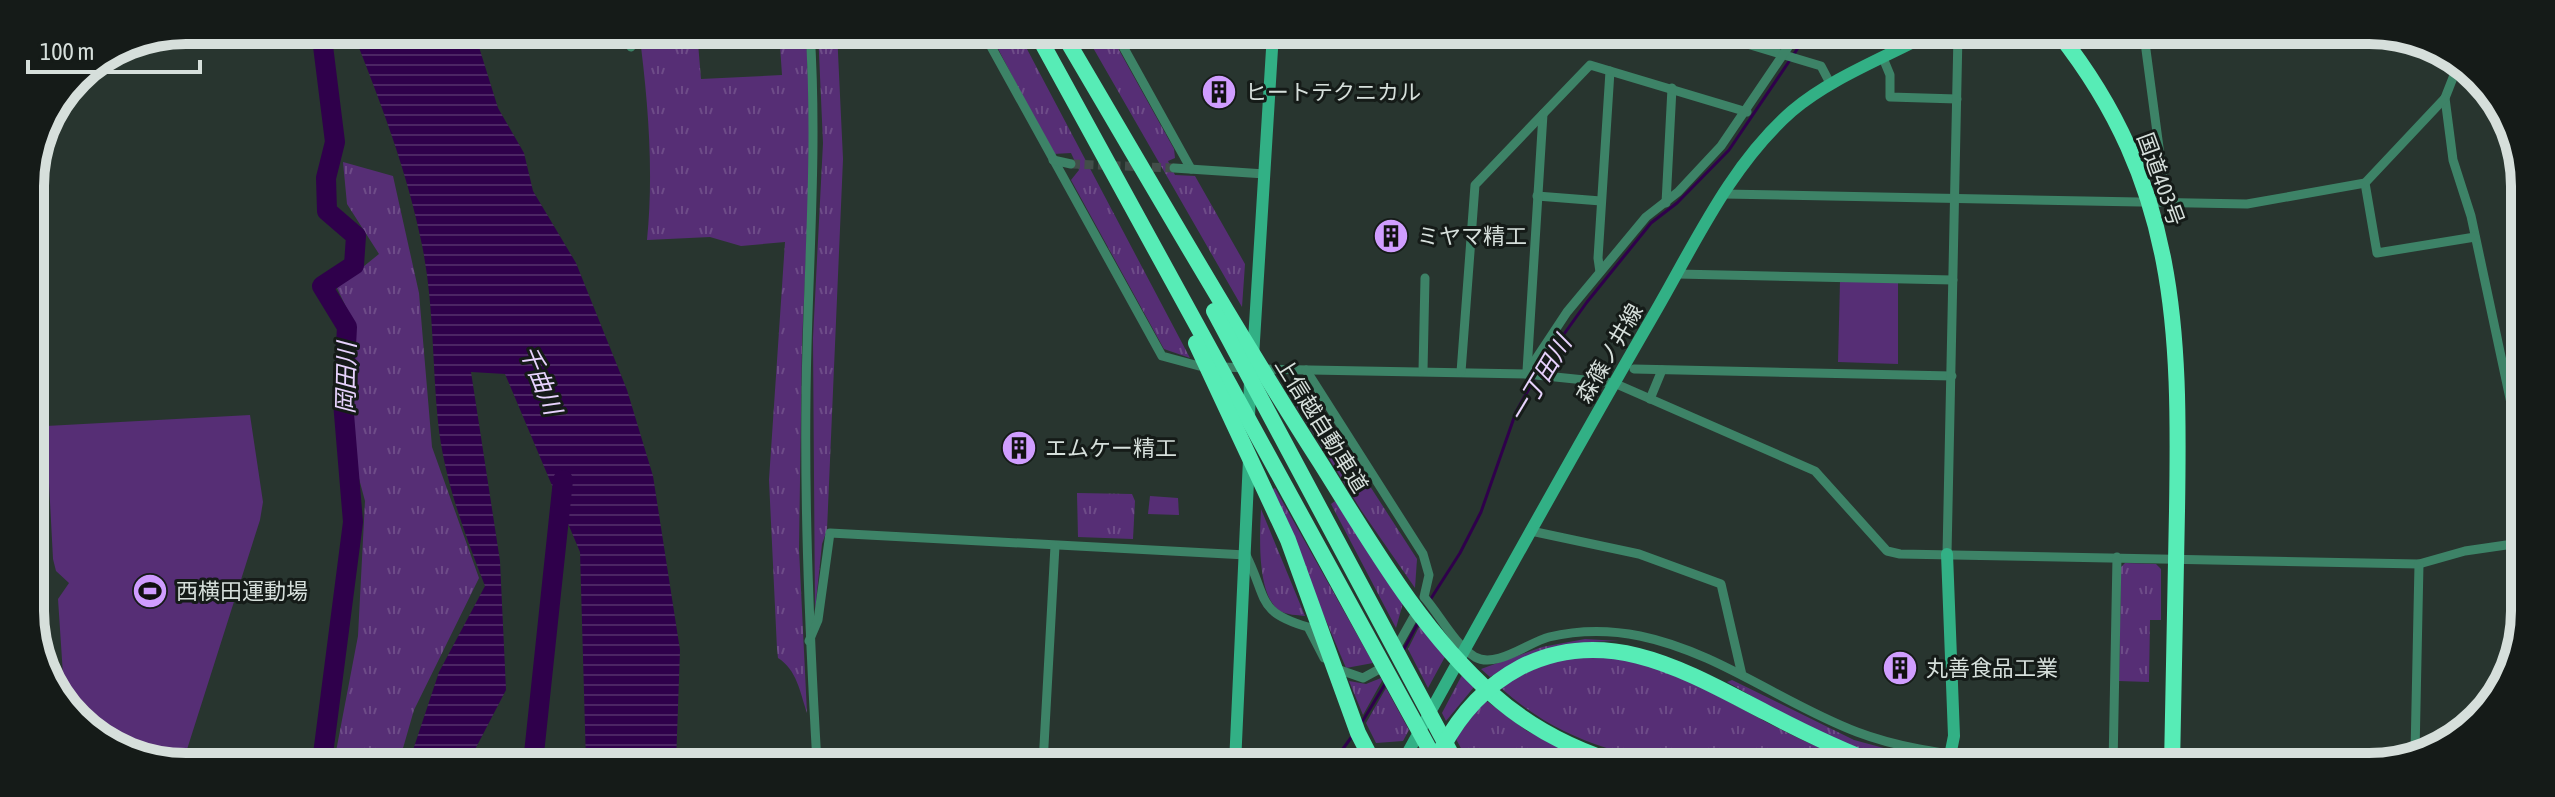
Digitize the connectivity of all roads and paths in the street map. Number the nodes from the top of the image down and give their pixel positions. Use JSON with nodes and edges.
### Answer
{"nodes":[{"id":1,"x":630,"y":44,"type":"edge"},
{"id":2,"x":811,"y":44,"type":"edge"},
{"id":3,"x":990,"y":44,"type":"edge"},
{"id":4,"x":1042,"y":44,"type":"edge"},
{"id":5,"x":1069,"y":44,"type":"edge"},
{"id":6,"x":1122,"y":44,"type":"edge"},
{"id":7,"x":1272,"y":44,"type":"edge"},
{"id":8,"x":1749,"y":44,"type":"edge"},
{"id":9,"x":1794,"y":44,"type":"edge"},
{"id":10,"x":1910,"y":44,"type":"edge"},
{"id":11,"x":1958,"y":44,"type":"edge"},
{"id":12,"x":2067,"y":44,"type":"edge"},
{"id":13,"x":2145,"y":44,"type":"edge"},
{"id":14,"x":631,"y":47,"type":"dead end"},
{"id":15,"x":1790,"y":56,"type":"junction"},
{"id":16,"x":1883,"y":58,"type":"junction"},
{"id":17,"x":1610,"y":71,"type":"junction"},
{"id":18,"x":2455,"y":72,"type":"edge"},
{"id":19,"x":1831,"y":85,"type":"junction"},
{"id":20,"x":1672,"y":88,"type":"junction"},
{"id":21,"x":2445,"y":98,"type":"junction"},
{"id":22,"x":1957,"y":99,"type":"junction"},
{"id":23,"x":1747,"y":112,"type":"junction"},
{"id":24,"x":1543,"y":114,"type":"junction"},
{"id":25,"x":1053,"y":160,"type":"junction"},
{"id":26,"x":1071,"y":164,"type":"tunnel mouth"},
{"id":27,"x":1174,"y":168,"type":"tunnel mouth"},
{"id":28,"x":1191,"y":169,"type":"junction"},
{"id":29,"x":1265,"y":174,"type":"junction"},
{"id":30,"x":2365,"y":183,"type":"junction"},
{"id":31,"x":1723,"y":194,"type":"junction"},
{"id":32,"x":1537,"y":196,"type":"junction"},
{"id":33,"x":1956,"y":196,"type":"junction"},
{"id":34,"x":2158,"y":200,"type":"junction"},
{"id":35,"x":1601,"y":201,"type":"junction"},
{"id":36,"x":1666,"y":203,"type":"junction"},
{"id":37,"x":2475,"y":237,"type":"junction"},
{"id":38,"x":1600,"y":272,"type":"junction"},
{"id":39,"x":1677,"y":274,"type":"junction"},
{"id":40,"x":1425,"y":278,"type":"dead end"},
{"id":41,"x":1953,"y":280,"type":"junction"},
{"id":42,"x":1230,"y":329,"type":"junction"},
{"id":43,"x":1206,"y":351,"type":"junction"},
{"id":44,"x":1251,"y":368,"type":"junction"},
{"id":45,"x":1634,"y":369,"type":"dead end"},
{"id":46,"x":1306,"y":370,"type":"junction"},
{"id":47,"x":1662,"y":370,"type":"junction"},
{"id":48,"x":1423,"y":371,"type":"junction"},
{"id":49,"x":1461,"y":372,"type":"junction"},
{"id":50,"x":1531,"y":375,"type":"junction"},
{"id":51,"x":1952,"y":376,"type":"junction"},
{"id":52,"x":1614,"y":383,"type":"junction"},
{"id":53,"x":1650,"y":399,"type":"junction"},
{"id":54,"x":2511,"y":404,"type":"edge"},
{"id":55,"x":1531,"y":531,"type":"junction"},
{"id":56,"x":2511,"y":544,"type":"edge"},
{"id":57,"x":1055,"y":546,"type":"junction"},
{"id":58,"x":1947,"y":554,"type":"junction"},
{"id":59,"x":1246,"y":555,"type":"junction"},
{"id":60,"x":2117,"y":557,"type":"junction"},
{"id":61,"x":2176,"y":559,"type":"junction"},
{"id":62,"x":2419,"y":564,"type":"junction"},
{"id":63,"x":1427,"y":601,"type":"junction"},
{"id":64,"x":809,"y":641,"type":"junction"},
{"id":65,"x":1465,"y":649,"type":"junction"},
{"id":66,"x":1742,"y":675,"type":"junction"},
{"id":67,"x":2415,"y":745,"type":"edge"},
{"id":68,"x":816,"y":753,"type":"edge"},
{"id":69,"x":1044,"y":753,"type":"edge"},
{"id":70,"x":1236,"y":753,"type":"edge"},
{"id":71,"x":1369,"y":753,"type":"edge"},
{"id":72,"x":1408,"y":753,"type":"edge"},
{"id":73,"x":1430,"y":753,"type":"edge"},
{"id":74,"x":1442,"y":753,"type":"edge"},
{"id":75,"x":1451,"y":753,"type":"edge"},
{"id":76,"x":1593,"y":753,"type":"edge"},
{"id":77,"x":1852,"y":753,"type":"edge"},
{"id":78,"x":1935,"y":753,"type":"edge"},
{"id":79,"x":1951,"y":753,"type":"edge"},
{"id":80,"x":2113,"y":753,"type":"edge"},
{"id":81,"x":2172,"y":753,"type":"edge"}],
"edges":[{"from":1,"to":14,"type":"street"},
{"from":2,"to":64,"type":"street"},
{"from":3,"to":25,"type":"street"},
{"from":4,"to":43,"type":"highway"},
{"from":5,"to":42,"type":"highway","name":"上信越自動車道"},
{"from":6,"to":28,"type":"street"},
{"from":7,"to":29,"type":"street"},
{"from":8,"to":15,"type":"street"},
{"from":9,"to":15,"type":"street"},
{"from":10,"to":16,"type":"street","name":"森篠ノ井線"},
{"from":11,"to":22,"type":"street"},
{"from":12,"to":34,"type":"highway","name":"国道403号"},
{"from":13,"to":34,"type":"street"},
{"from":15,"to":19,"type":"street"},
{"from":15,"to":23,"type":"street"},
{"from":16,"to":19,"type":"street","name":"森篠ノ井線"},
{"from":16,"to":22,"type":"street"},
{"from":17,"to":20,"type":"street"},
{"from":17,"to":24,"type":"street"},
{"from":17,"to":35,"type":"street"},
{"from":18,"to":21,"type":"street"},
{"from":19,"to":31,"type":"street","name":"森篠ノ井線"},
{"from":20,"to":23,"type":"street"},
{"from":20,"to":36,"type":"street"},
{"from":21,"to":30,"type":"street"},
{"from":21,"to":37,"type":"street"},
{"from":22,"to":33,"type":"street"},
{"from":23,"to":36,"type":"street"},
{"from":24,"to":32,"type":"street"},
{"from":24,"to":49,"type":"street"},
{"from":25,"to":26,"type":"street"},
{"from":25,"to":44,"type":"street"},
{"from":27,"to":28,"type":"street"},
{"from":28,"to":29,"type":"street"},
{"from":29,"to":44,"type":"street"},
{"from":30,"to":34,"type":"street"},
{"from":30,"to":37,"type":"street"},
{"from":31,"to":33,"type":"street"},
{"from":31,"to":39,"type":"street","name":"森篠ノ井線"},
{"from":32,"to":35,"type":"street"},
{"from":32,"to":50,"type":"street"},
{"from":33,"to":34,"type":"street"},
{"from":33,"to":41,"type":"street"},
{"from":34,"to":61,"type":"highway","name":"国道403号"},
{"from":35,"to":38,"type":"street"},
{"from":36,"to":38,"type":"street"},
{"from":37,"to":54,"type":"street"},
{"from":38,"to":50,"type":"street"},
{"from":39,"to":41,"type":"street"},
{"from":39,"to":52,"type":"street","name":"森篠ノ井線"},
{"from":40,"to":48,"type":"street"},
{"from":41,"to":51,"type":"street"},
{"from":42,"to":75,"type":"highway","name":"上信越自動車道"},
{"from":42,"to":76,"type":"highway","name":"上信越自動車道"},
{"from":43,"to":71,"type":"highway"},
{"from":43,"to":73,"type":"highway"},
{"from":44,"to":46,"type":"street"},
{"from":44,"to":59,"type":"street"},
{"from":45,"to":47,"type":"street"},
{"from":46,"to":48,"type":"street"},
{"from":46,"to":63,"type":"street"},
{"from":47,"to":51,"type":"street"},
{"from":47,"to":53,"type":"street"},
{"from":48,"to":49,"type":"street"},
{"from":49,"to":50,"type":"street"},
{"from":50,"to":52,"type":"street"},
{"from":51,"to":58,"type":"street"},
{"from":52,"to":53,"type":"street"},
{"from":52,"to":55,"type":"street","name":"森篠ノ井線"},
{"from":53,"to":58,"type":"street"},
{"from":55,"to":65,"type":"street","name":"森篠ノ井線"},
{"from":55,"to":66,"type":"street"},
{"from":56,"to":62,"type":"street"},
{"from":57,"to":59,"type":"street"},
{"from":57,"to":64,"type":"street"},
{"from":57,"to":69,"type":"street"},
{"from":58,"to":60,"type":"street"},
{"from":58,"to":79,"type":"street"},
{"from":59,"to":63,"type":"street"},
{"from":59,"to":70,"type":"street"},
{"from":60,"to":61,"type":"street"},
{"from":60,"to":80,"type":"street"},
{"from":61,"to":62,"type":"street"},
{"from":61,"to":81,"type":"highway","name":"国道403号"},
{"from":62,"to":67,"type":"street"},
{"from":63,"to":65,"type":"street"},
{"from":64,"to":68,"type":"street"},
{"from":65,"to":66,"type":"street"},
{"from":65,"to":72,"type":"street","name":"森篠ノ井線"},
{"from":66,"to":78,"type":"street"},
{"from":74,"to":77,"type":"highway"}]}
